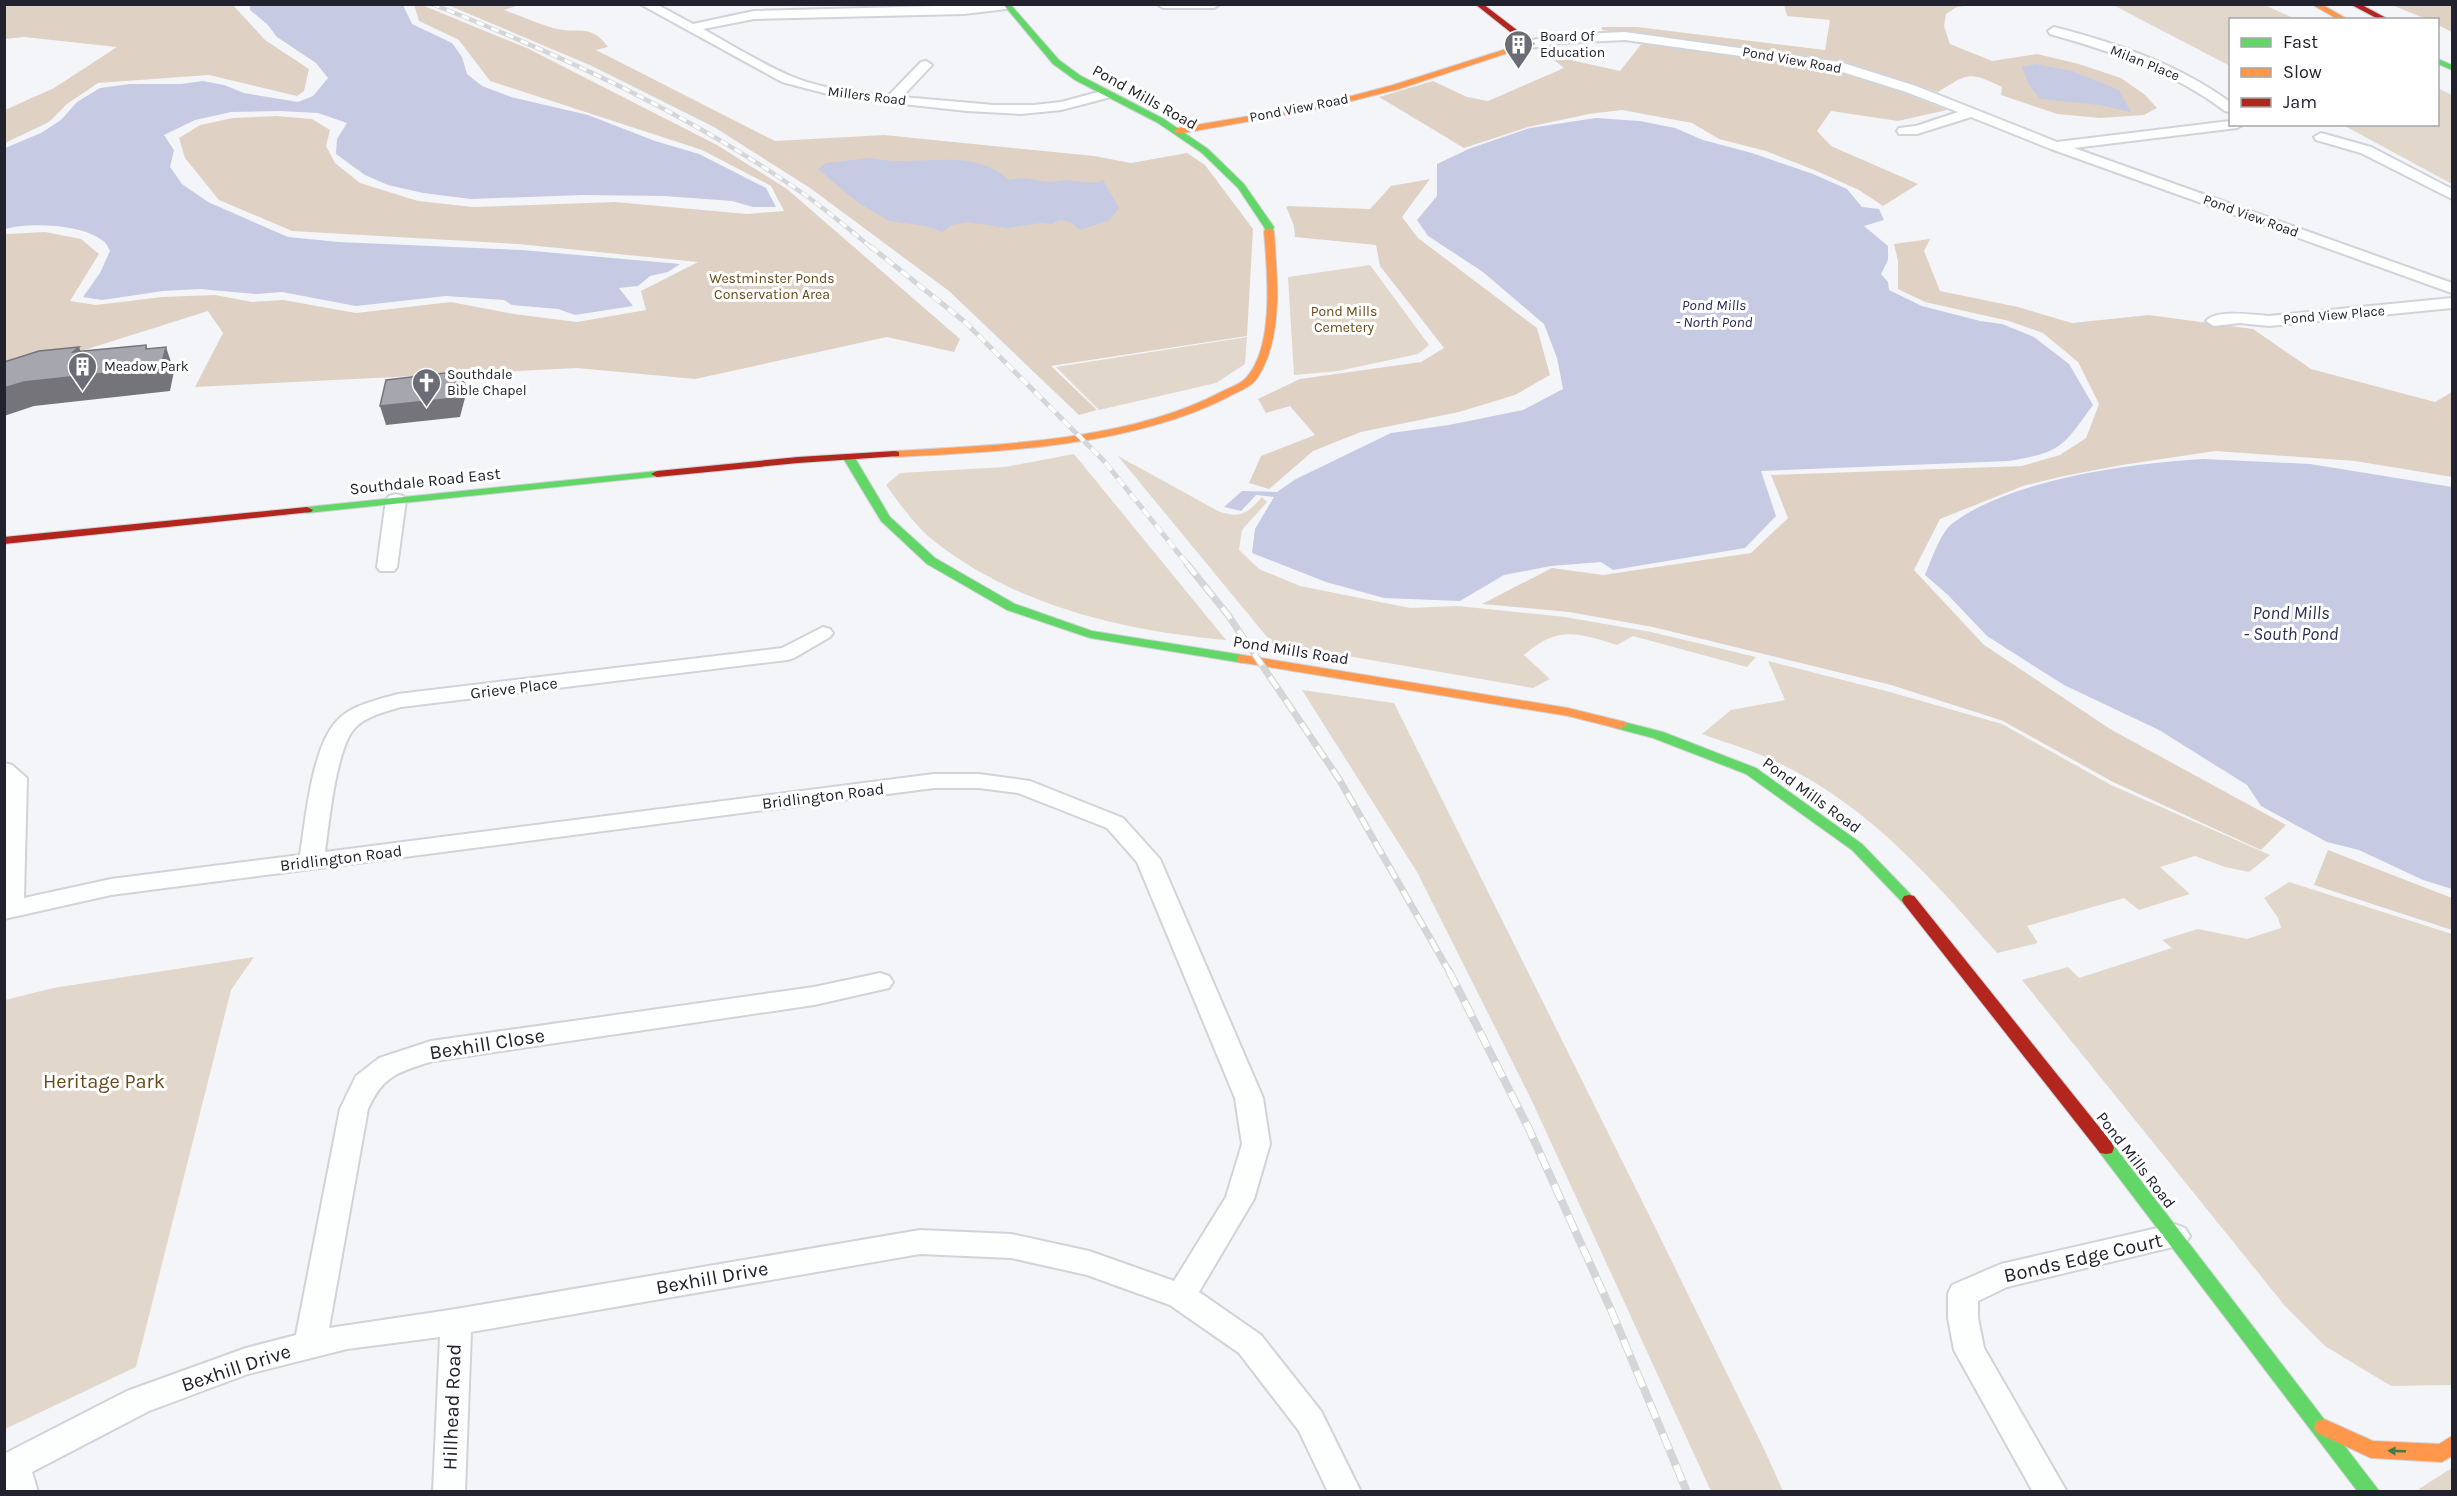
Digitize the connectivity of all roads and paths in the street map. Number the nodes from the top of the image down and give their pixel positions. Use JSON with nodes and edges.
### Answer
{"nodes":[{"id":1,"x":646,"y":4,"type":"edge"},
{"id":2,"x":1163,"y":4,"type":"edge"},
{"id":3,"x":1214,"y":4,"type":"edge"},
{"id":4,"x":1478,"y":4,"type":"edge"},
{"id":5,"x":2314,"y":4,"type":"edge"},
{"id":6,"x":2353,"y":4,"type":"edge"},
{"id":7,"x":1006,"y":5,"type":"edge"},
{"id":8,"x":891,"y":8,"type":"edge"},
{"id":9,"x":2342,"y":18,"type":"edge"},
{"id":10,"x":2383,"y":18,"type":"edge"},
{"id":11,"x":691,"y":28,"type":"junction"},
{"id":12,"x":2054,"y":31,"type":"dead end"},
{"id":13,"x":1531,"y":44,"type":"junction"},
{"id":14,"x":926,"y":65,"type":"dead end"},
{"id":15,"x":1106,"y":94,"type":"junction"},
{"id":16,"x":891,"y":100,"type":"junction"},
{"id":17,"x":2229,"y":107,"type":"edge"},
{"id":18,"x":1970,"y":113,"type":"junction"},
{"id":19,"x":2229,"y":125,"type":"edge"},
{"id":20,"x":1178,"y":131,"type":"junction"},
{"id":21,"x":1904,"y":131,"type":"dead end"},
{"id":22,"x":2321,"y":137,"type":"dead end"},
{"id":23,"x":2056,"y":146,"type":"junction"},
{"id":24,"x":2452,"y":195,"type":"edge"},
{"id":25,"x":2452,"y":288,"type":"edge"},
{"id":26,"x":2452,"y":303,"type":"edge"},
{"id":27,"x":2214,"y":321,"type":"dead end"},
{"id":28,"x":849,"y":458,"type":"junction"},
{"id":29,"x":396,"y":500,"type":"junction"},
{"id":30,"x":4,"y":541,"type":"edge"},
{"id":31,"x":387,"y":567,"type":"dead end"},
{"id":32,"x":823,"y":633,"type":"dead end"},
{"id":33,"x":4,"y":770,"type":"edge"},
{"id":34,"x":310,"y":862,"type":"junction"},
{"id":35,"x":8,"y":910,"type":"edge"},
{"id":36,"x":880,"y":982,"type":"dead end"},
{"id":37,"x":2175,"y":1236,"type":"junction"},
{"id":38,"x":1181,"y":1296,"type":"junction"},
{"id":39,"x":456,"y":1322,"type":"junction"},
{"id":40,"x":310,"y":1345,"type":"junction"},
{"id":41,"x":2317,"y":1423,"type":"junction"},
{"id":42,"x":2452,"y":1444,"type":"edge"},
{"id":43,"x":14,"y":1475,"type":"edge"},
{"id":44,"x":449,"y":1491,"type":"edge"},
{"id":45,"x":1345,"y":1491,"type":"edge"},
{"id":46,"x":2051,"y":1491,"type":"edge"},
{"id":47,"x":2370,"y":1491,"type":"edge"}],
"edges":[{"from":1,"to":11,"type":"street","name":"Millers Road"},
{"from":2,"to":3,"type":"street"},
{"from":4,"to":13,"type":"main road"},
{"from":5,"to":9,"type":"main road"},
{"from":6,"to":10,"type":"main road"},
{"from":7,"to":8,"type":"street"},
{"from":7,"to":15,"type":"main road","name":"Pond Mills Road"},
{"from":8,"to":11,"type":"street"},
{"from":11,"to":16,"type":"street","name":"Millers Road"},
{"from":12,"to":17,"type":"street","name":"Milan Place"},
{"from":13,"to":18,"type":"street","name":"Pond View Road"},
{"from":13,"to":20,"type":"main road","name":"Pond View Road"},
{"from":14,"to":16,"type":"street"},
{"from":15,"to":16,"type":"street","name":"Millers Road"},
{"from":15,"to":20,"type":"main road","name":"Pond Mills Road"},
{"from":18,"to":21,"type":"street"},
{"from":18,"to":23,"type":"street","name":"Pond View Road"},
{"from":19,"to":23,"type":"street"},
{"from":20,"to":28,"type":"main road","name":"Pond Mills Road"},
{"from":22,"to":24,"type":"street"},
{"from":23,"to":25,"type":"street","name":"Pond View Road"},
{"from":26,"to":27,"type":"street","name":"Pond View Place"},
{"from":28,"to":29,"type":"main road","name":"Southdale Road East"},
{"from":28,"to":37,"type":"main road","name":"Pond Mills Road"},
{"from":29,"to":30,"type":"main road","name":"Southdale Road East"},
{"from":29,"to":31,"type":"street"},
{"from":32,"to":34,"type":"street","name":"Grieve Place"},
{"from":33,"to":35,"type":"street"},
{"from":34,"to":35,"type":"street","name":"Bridlington Road"},
{"from":34,"to":38,"type":"street","name":"Bridlington Road"},
{"from":36,"to":40,"type":"street","name":"Bexhill Close"},
{"from":37,"to":41,"type":"main road","name":"Pond Mills Road"},
{"from":37,"to":46,"type":"street","name":"Bonds Edge Court"},
{"from":38,"to":39,"type":"street","name":"Bexhill Drive"},
{"from":38,"to":45,"type":"street","name":"Bexhill Drive"},
{"from":39,"to":40,"type":"street","name":"Bexhill Drive"},
{"from":39,"to":44,"type":"street","name":"Hillhead Road"},
{"from":40,"to":43,"type":"street","name":"Bexhill Drive"},
{"from":42,"to":41,"type":"main road","one_way":true},
{"from":41,"to":47,"type":"main road","name":"Pond Mills Road"}]}
